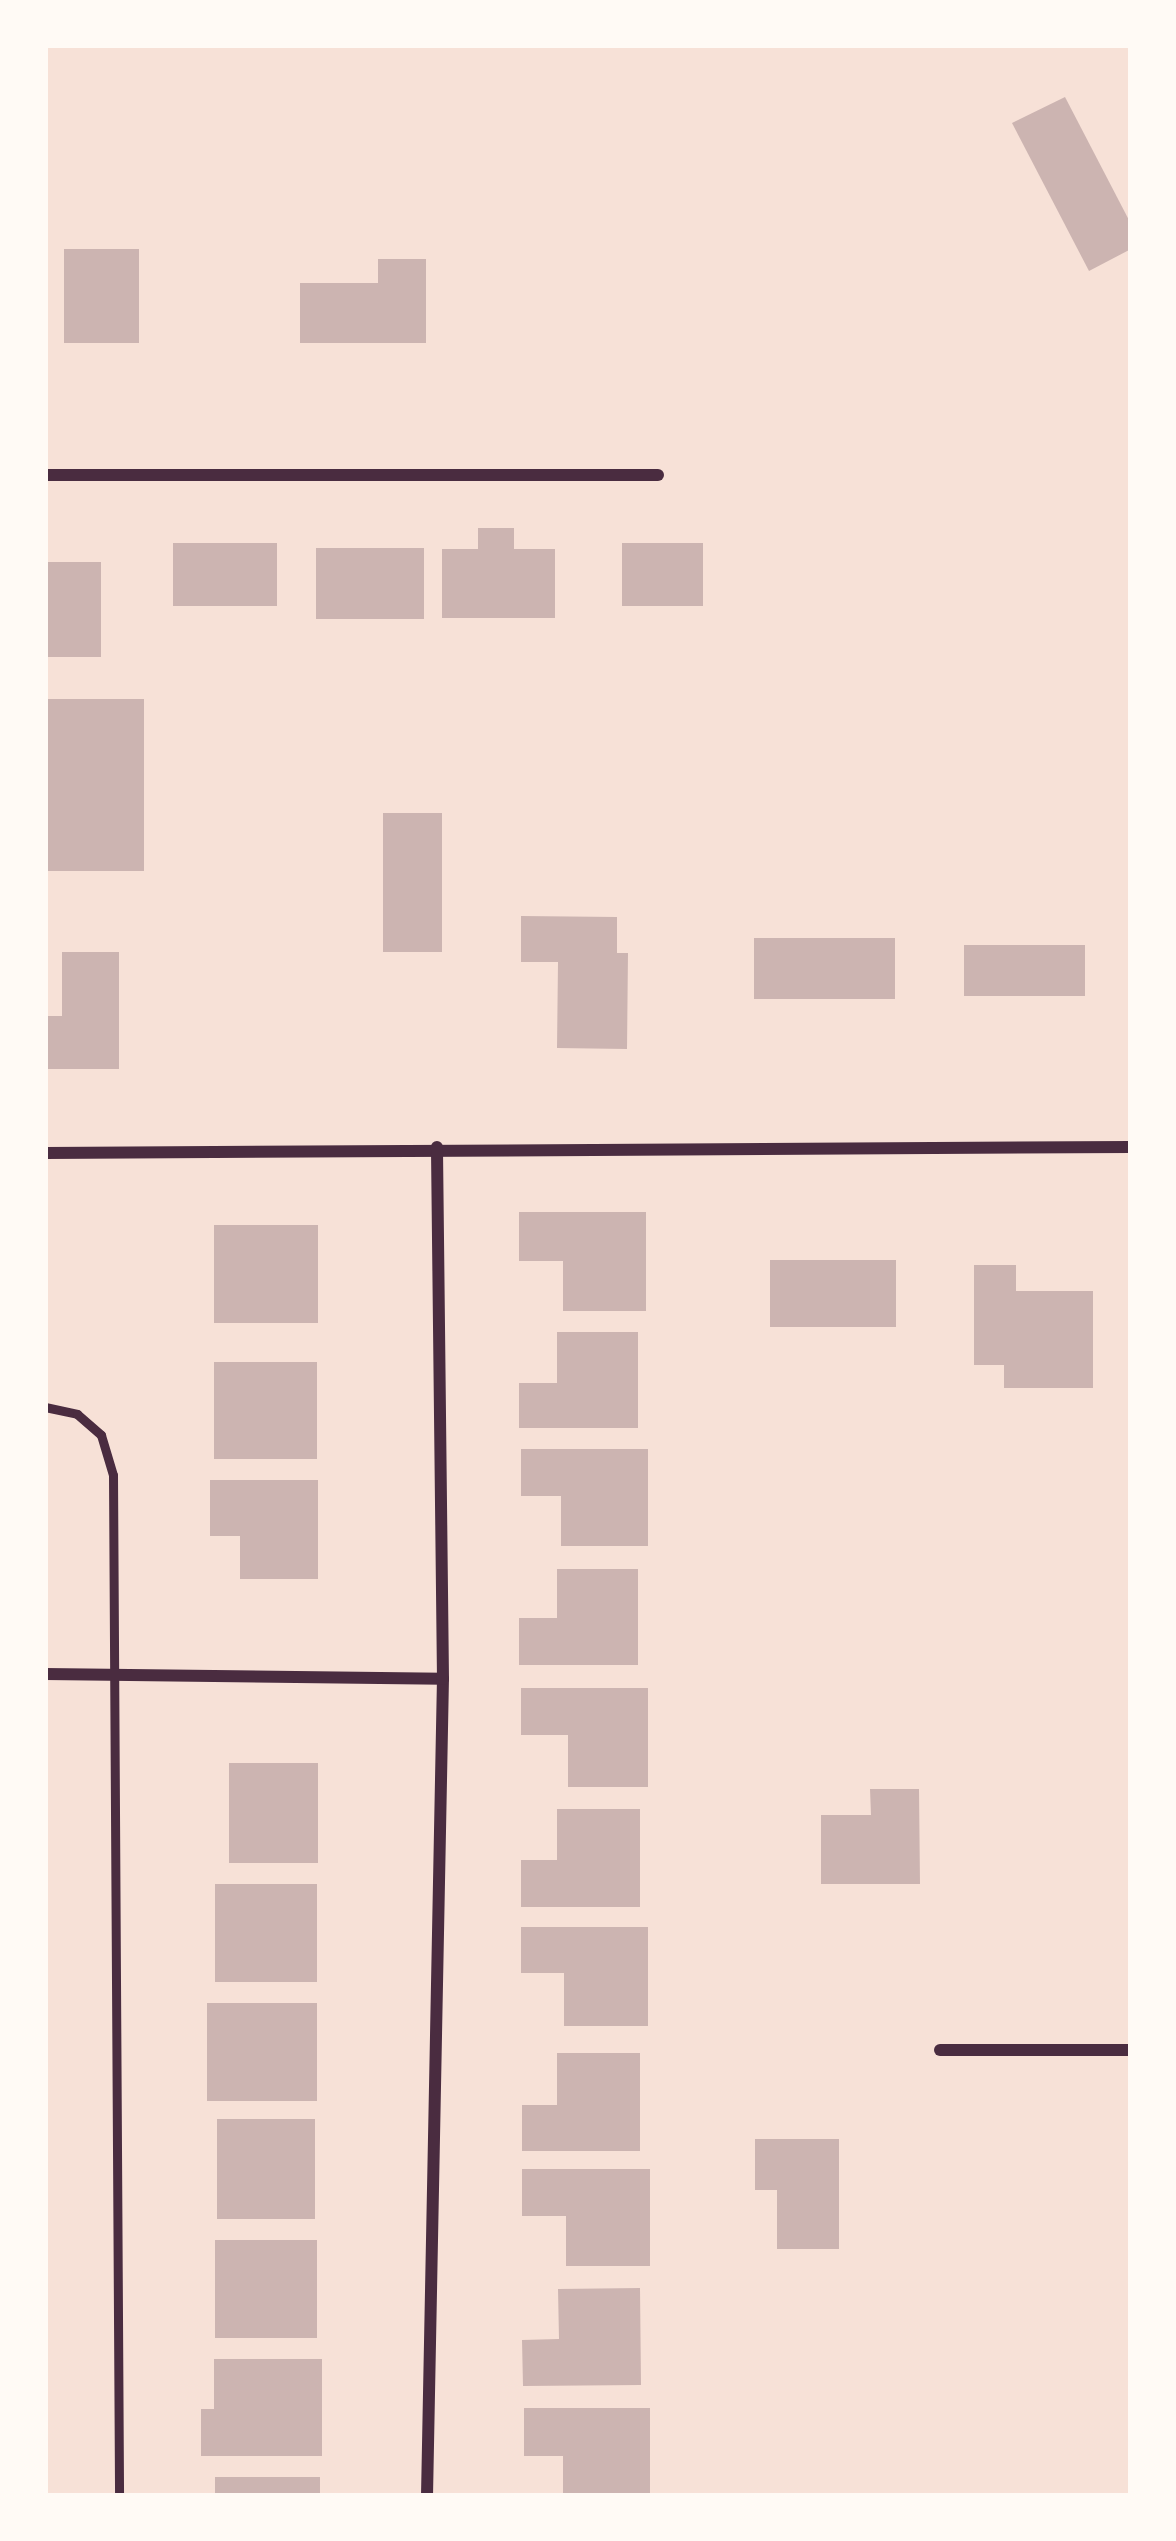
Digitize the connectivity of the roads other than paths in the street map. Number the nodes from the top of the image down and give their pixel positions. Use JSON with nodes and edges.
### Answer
{"nodes":[{"id":1,"x":45,"y":475,"type":"edge"},
{"id":2,"x":658,"y":475,"type":"dead end"},
{"id":3,"x":437,"y":1148,"type":"junction"},
{"id":4,"x":1131,"y":1148,"type":"edge"},
{"id":5,"x":45,"y":1154,"type":"edge"},
{"id":6,"x":45,"y":1407,"type":"edge"},
{"id":7,"x":45,"y":1674,"type":"edge"},
{"id":8,"x":113,"y":1675,"type":"junction"},
{"id":9,"x":443,"y":1679,"type":"junction"},
{"id":10,"x":940,"y":2050,"type":"dead end"},
{"id":11,"x":1131,"y":2050,"type":"edge"},
{"id":12,"x":118,"y":2496,"type":"edge"},
{"id":13,"x":428,"y":2496,"type":"edge"}],
"edges":[{"from":1,"to":2,"type":"street"},
{"from":3,"to":4,"type":"street"},
{"from":3,"to":5,"type":"street"},
{"from":3,"to":9,"type":"street"},
{"from":6,"to":8,"type":"lane"},
{"from":7,"to":8,"type":"street"},
{"from":8,"to":9,"type":"street"},
{"from":8,"to":12,"type":"lane"},
{"from":9,"to":13,"type":"street"},
{"from":10,"to":11,"type":"street"}]}
